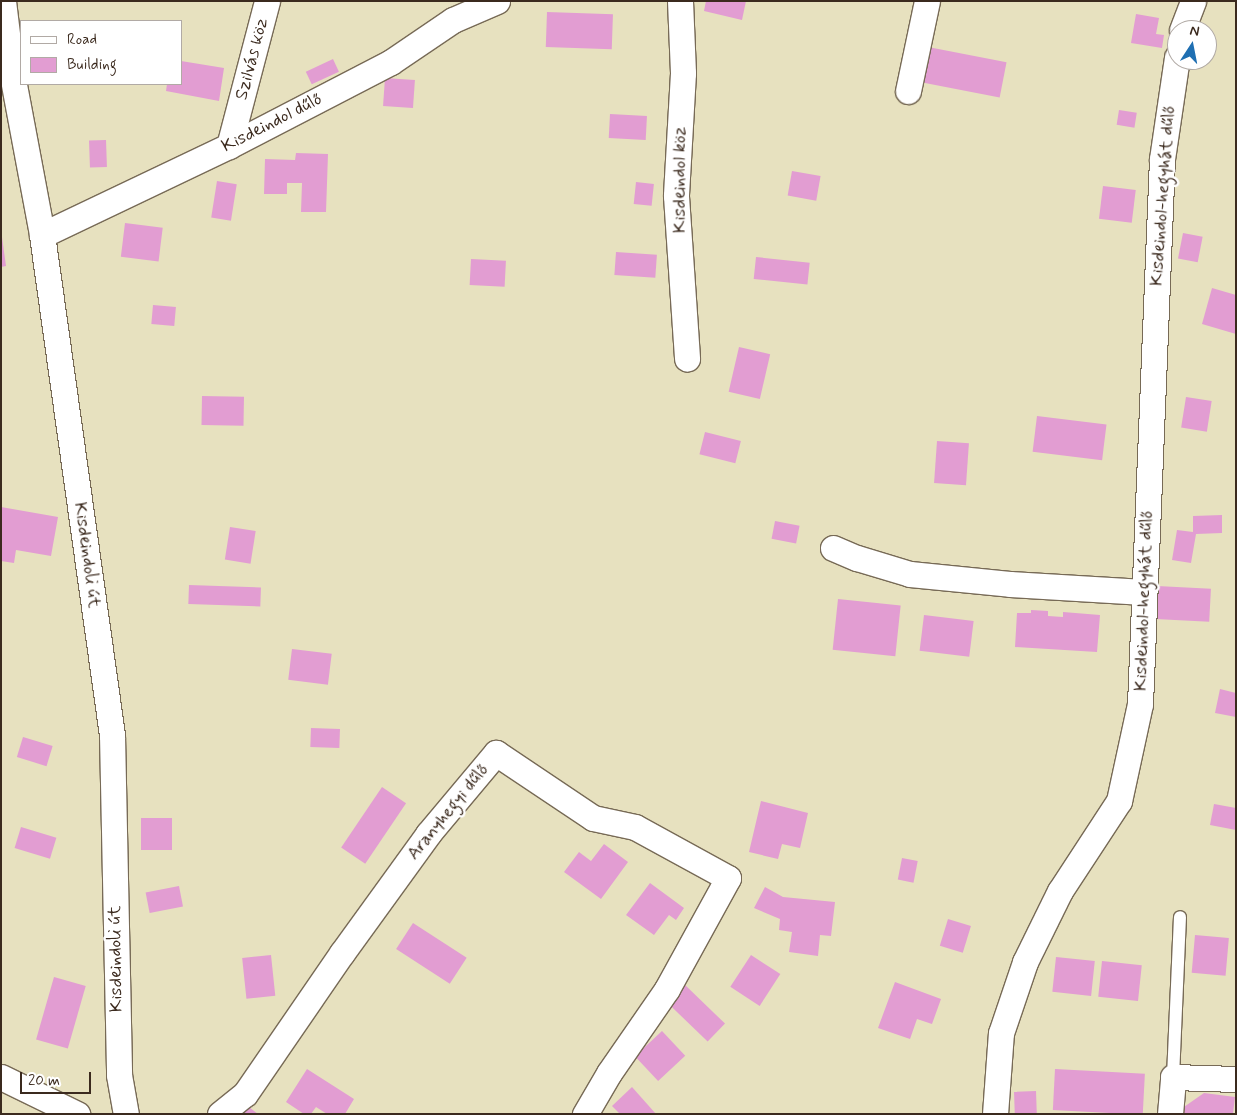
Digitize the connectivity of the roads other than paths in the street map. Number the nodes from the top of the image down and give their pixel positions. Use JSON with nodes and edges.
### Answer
{"nodes":[{"id":1,"x":2,"y":1,"type":"edge"},
{"id":2,"x":267,"y":1,"type":"edge"},
{"id":3,"x":497,"y":1,"type":"edge"},
{"id":4,"x":680,"y":1,"type":"edge"},
{"id":5,"x":927,"y":1,"type":"edge"},
{"id":6,"x":1193,"y":1,"type":"edge"},
{"id":7,"x":1186,"y":20,"type":"edge"},
{"id":8,"x":1175,"y":70,"type":"edge"},
{"id":9,"x":6,"y":73,"type":"edge"},
{"id":10,"x":908,"y":91,"type":"dead end"},
{"id":11,"x":229,"y":146,"type":"junction"},
{"id":12,"x":42,"y":235,"type":"junction"},
{"id":13,"x":687,"y":359,"type":"dead end"},
{"id":14,"x":833,"y":548,"type":"dead end"},
{"id":15,"x":1144,"y":592,"type":"junction"},
{"id":16,"x":1180,"y":917,"type":"dead end"},
{"id":17,"x":1,"y":1077,"type":"edge"},
{"id":18,"x":1173,"y":1077,"type":"junction"},
{"id":19,"x":1236,"y":1080,"type":"edge"},
{"id":20,"x":77,"y":1114,"type":"edge"},
{"id":21,"x":126,"y":1114,"type":"edge"},
{"id":22,"x":220,"y":1114,"type":"edge"},
{"id":23,"x":585,"y":1114,"type":"edge"},
{"id":24,"x":995,"y":1114,"type":"edge"},
{"id":25,"x":1170,"y":1114,"type":"edge"}],
"edges":[{"from":1,"to":9,"type":"street","name":"Kisdeindoli út"},
{"from":2,"to":11,"type":"street","name":"Szilvás köz"},
{"from":3,"to":11,"type":"street","name":"Kisdeindol dűlő"},
{"from":4,"to":13,"type":"street","name":"Kisdeindol köz"},
{"from":5,"to":10,"type":"street"},
{"from":6,"to":7,"type":"street"},
{"from":8,"to":15,"type":"street","name":"Kisdeindol-hegyhát dűlő"},
{"from":9,"to":12,"type":"street","name":"Kisdeindoli út"},
{"from":11,"to":12,"type":"street","name":"Kisdeindol dűlő"},
{"from":12,"to":21,"type":"street","name":"Kisdeindoli út"},
{"from":14,"to":15,"type":"street"},
{"from":15,"to":24,"type":"street","name":"Kisdeindol-hegyhát dűlő"},
{"from":16,"to":18,"type":"lane"},
{"from":17,"to":20,"type":"street"},
{"from":18,"to":19,"type":"street"},
{"from":18,"to":25,"type":"street"},
{"from":22,"to":23,"type":"street","name":"Aranyhegyi dűlő"}]}
